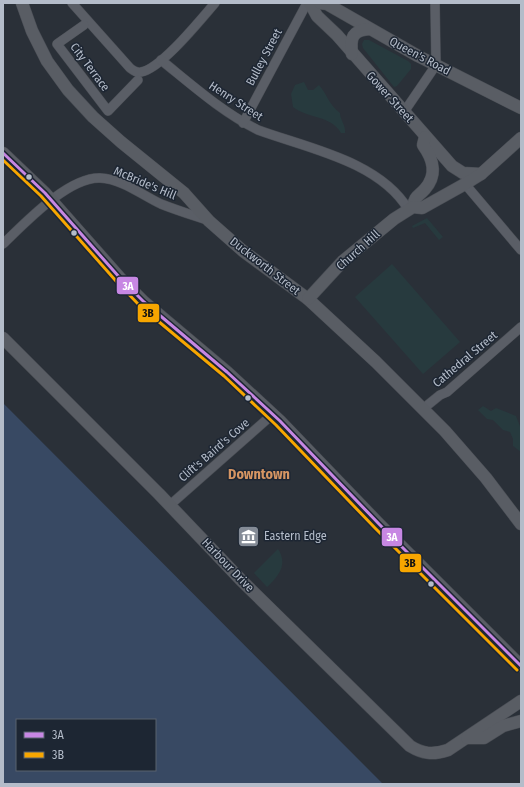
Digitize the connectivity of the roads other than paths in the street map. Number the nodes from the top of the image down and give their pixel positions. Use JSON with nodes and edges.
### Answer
{"nodes":[{"id":1,"x":22,"y":3,"type":"edge"},
{"id":2,"x":72,"y":3,"type":"edge"},
{"id":3,"x":215,"y":3,"type":"edge"},
{"id":4,"x":308,"y":3,"type":"edge"},
{"id":5,"x":320,"y":3,"type":"edge"},
{"id":6,"x":435,"y":3,"type":"edge"},
{"id":7,"x":84,"y":25,"type":"dead end"},
{"id":8,"x":370,"y":29,"type":"junction"},
{"id":9,"x":352,"y":54,"type":"junction"},
{"id":10,"x":161,"y":60,"type":"junction"},
{"id":11,"x":436,"y":65,"type":"junction"},
{"id":12,"x":138,"y":80,"type":"dead end"},
{"id":13,"x":521,"y":108,"type":"edge"},
{"id":14,"x":404,"y":112,"type":"junction"},
{"id":15,"x":243,"y":123,"type":"junction"},
{"id":16,"x":425,"y":136,"type":"junction"},
{"id":17,"x":521,"y":138,"type":"edge"},
{"id":18,"x":3,"y":152,"type":"edge"},
{"id":19,"x":481,"y":174,"type":"junction"},
{"id":20,"x":465,"y":184,"type":"junction"},
{"id":21,"x":52,"y":201,"type":"junction"},
{"id":22,"x":410,"y":208,"type":"junction"},
{"id":23,"x":208,"y":221,"type":"junction"},
{"id":24,"x":3,"y":244,"type":"edge"},
{"id":25,"x":521,"y":250,"type":"edge"},
{"id":26,"x":308,"y":299,"type":"junction"},
{"id":27,"x":521,"y":327,"type":"edge"},
{"id":28,"x":3,"y":338,"type":"edge"},
{"id":29,"x":424,"y":408,"type":"junction"},
{"id":30,"x":273,"y":414,"type":"junction"},
{"id":31,"x":170,"y":505,"type":"junction"},
{"id":32,"x":521,"y":524,"type":"edge"},
{"id":33,"x":521,"y":666,"type":"edge"},
{"id":34,"x":521,"y":701,"type":"edge"},
{"id":35,"x":521,"y":721,"type":"edge"},
{"id":36,"x":466,"y":738,"type":"junction"}],
"edges":[{"from":1,"to":23,"type":"street","name":"Duckworth Street"},
{"from":2,"to":10,"type":"street"},
{"from":3,"to":10,"type":"street"},
{"from":4,"to":9,"type":"street","name":"Gower Street"},
{"from":4,"to":15,"type":"street","name":"Bulley Street"},
{"from":5,"to":8,"type":"street","name":"Queen's Road"},
{"from":6,"to":11,"type":"street"},
{"from":7,"to":12,"type":"street","name":"City Terrace"},
{"from":8,"to":9,"type":"street"},
{"from":8,"to":11,"type":"street","name":"Queen's Road"},
{"from":9,"to":14,"type":"street","name":"Gower Street"},
{"from":10,"to":15,"type":"street","name":"Henry Street"},
{"from":11,"to":13,"type":"street","name":"Queen's Road"},
{"from":11,"to":14,"type":"street"},
{"from":14,"to":16,"type":"street","name":"Gower Street"},
{"from":15,"to":22,"type":"street","name":"Henry Street"},
{"from":16,"to":19,"type":"street","name":"Gower Street"},
{"from":16,"to":22,"type":"street","name":"Church Hill"},
{"from":17,"to":19,"type":"street","name":"Church Hill"},
{"from":18,"to":21,"type":"street"},
{"from":19,"to":20,"type":"street","name":"Church Hill"},
{"from":20,"to":22,"type":"street","name":"Church Hill"},
{"from":20,"to":25,"type":"street"},
{"from":21,"to":23,"type":"street","name":"McBride's Hill"},
{"from":21,"to":24,"type":"street","name":"McBride's Hill"},
{"from":21,"to":30,"type":"street"},
{"from":22,"to":26,"type":"street","name":"Church Hill"},
{"from":23,"to":26,"type":"street","name":"Duckworth Street"},
{"from":26,"to":29,"type":"street","name":"Duckworth Street"},
{"from":27,"to":29,"type":"street","name":"Cathedral Street"},
{"from":28,"to":31,"type":"street","name":"Harbour Drive"},
{"from":29,"to":32,"type":"street","name":"Duckworth Street"},
{"from":30,"to":31,"type":"street","name":"Clift's Baird's Cove"},
{"from":30,"to":33,"type":"street"},
{"from":31,"to":36,"type":"street","name":"Harbour Drive"},
{"from":34,"to":36,"type":"street","name":"Harbour Drive"},
{"from":35,"to":36,"type":"street"}]}
